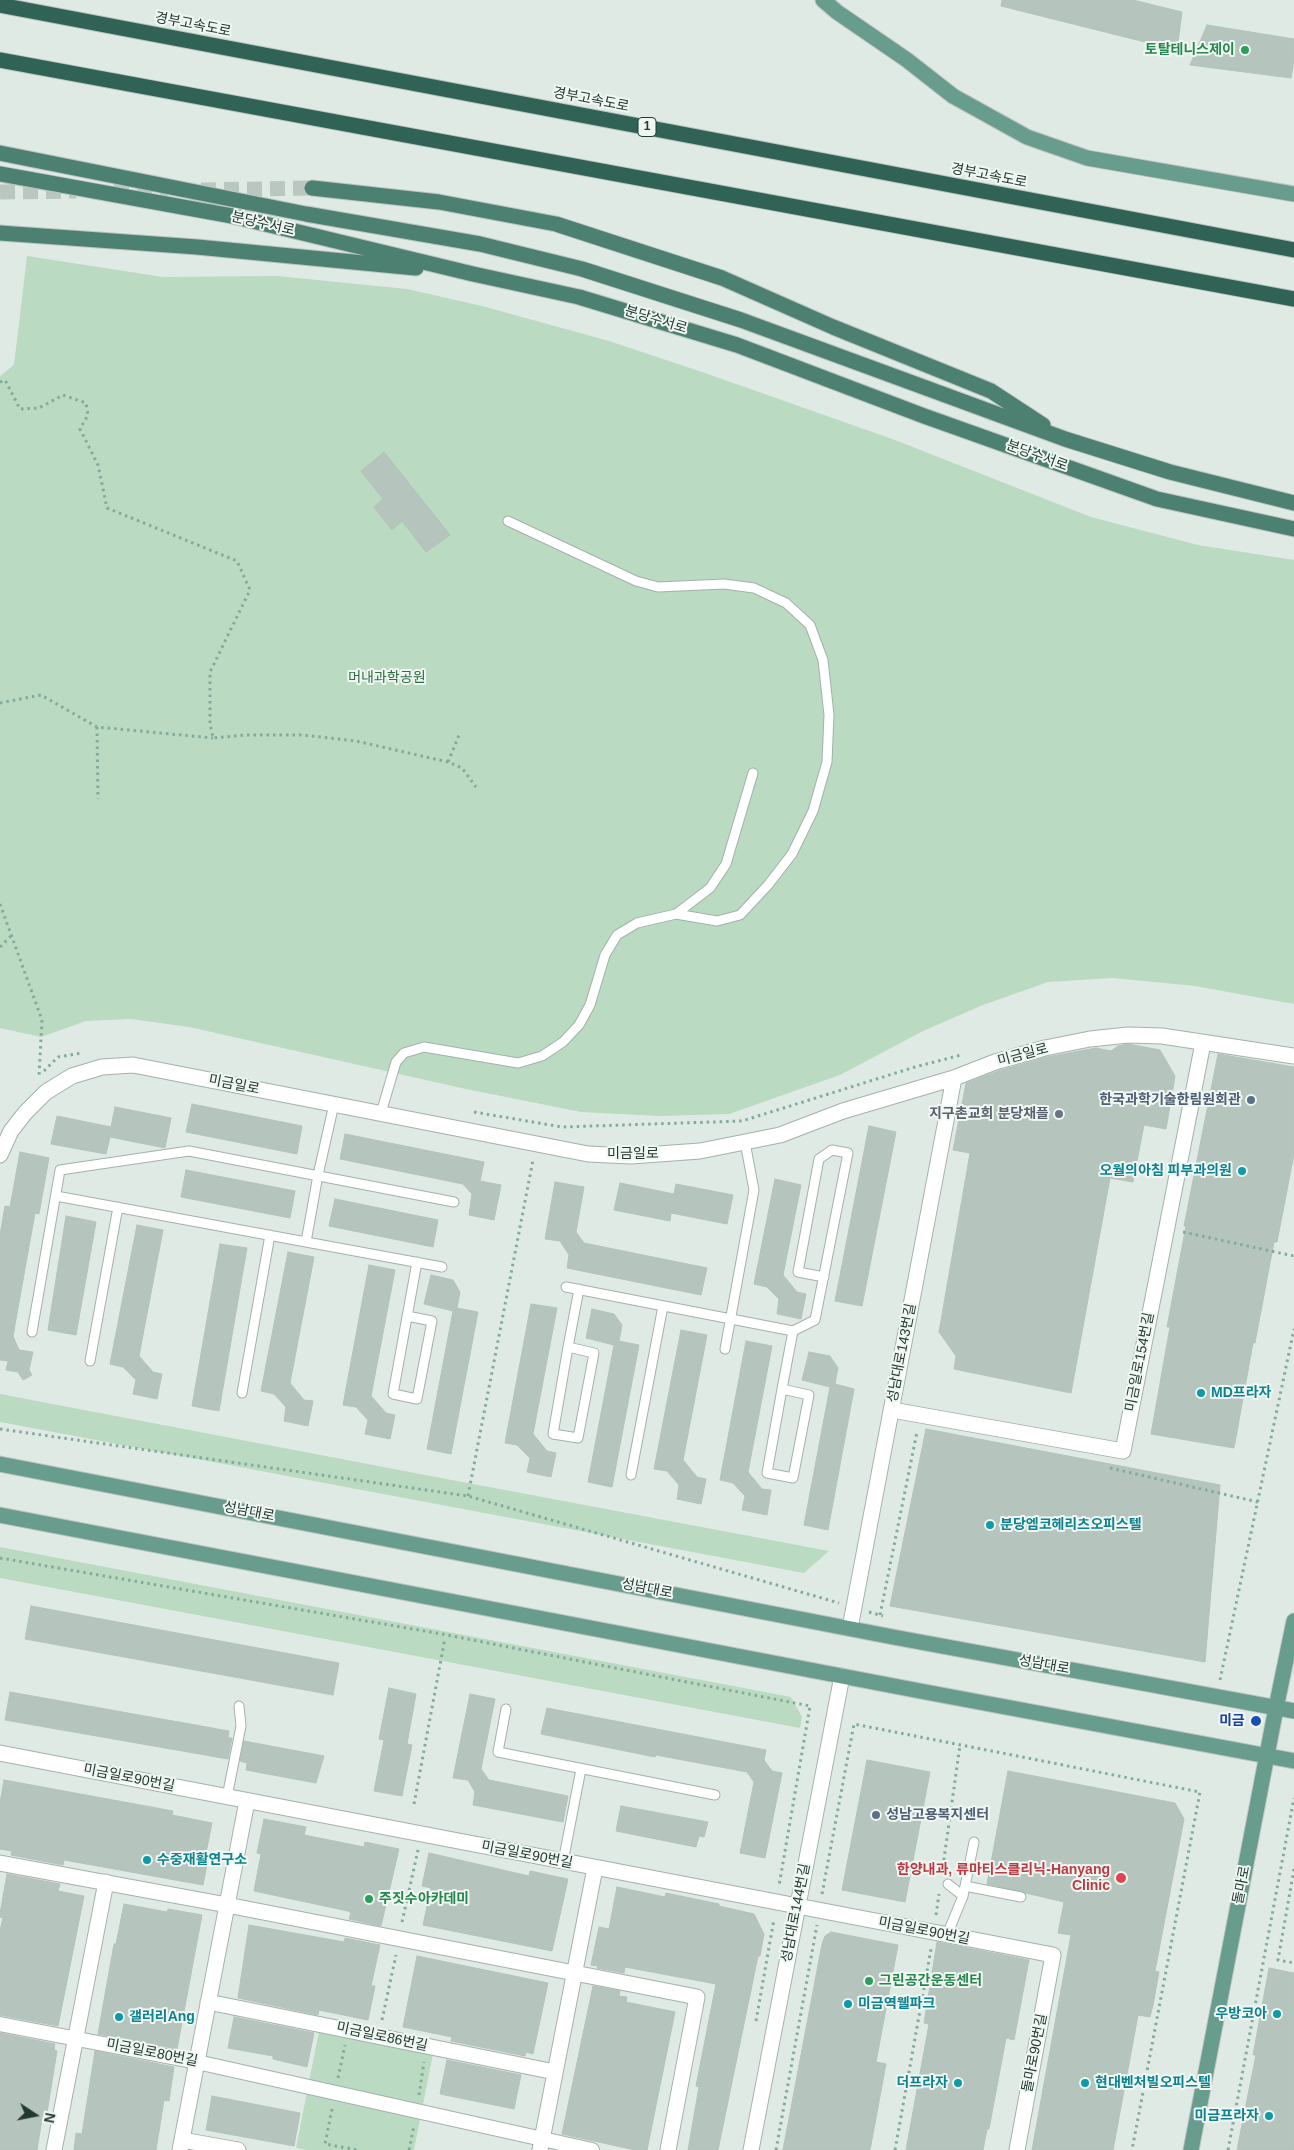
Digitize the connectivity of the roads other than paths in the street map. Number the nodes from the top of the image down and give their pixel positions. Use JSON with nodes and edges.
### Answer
{"nodes":[{"id":1,"x":823,"y":0,"type":"edge"},
{"id":2,"x":0,"y":5,"type":"edge"},
{"id":3,"x":0,"y":60,"type":"edge"},
{"id":4,"x":0,"y":153,"type":"edge"},
{"id":5,"x":0,"y":174,"type":"edge"},
{"id":6,"x":312,"y":188,"type":"tunnel mouth"},
{"id":7,"x":1294,"y":194,"type":"edge"},
{"id":8,"x":0,"y":233,"type":"edge"},
{"id":9,"x":1294,"y":250,"type":"edge"},
{"id":10,"x":473,"y":274,"type":"junction"},
{"id":11,"x":1294,"y":299,"type":"edge"},
{"id":12,"x":1066,"y":439,"type":"junction"},
{"id":13,"x":1294,"y":503,"type":"edge"},
{"id":14,"x":508,"y":521,"type":"dead end"},
{"id":15,"x":1294,"y":529,"type":"edge"},
{"id":16,"x":753,"y":773,"type":"dead end"},
{"id":17,"x":676,"y":914,"type":"junction"},
{"id":18,"x":1203,"y":1043,"type":"junction"},
{"id":19,"x":1294,"y":1056,"type":"edge"},
{"id":20,"x":954,"y":1078,"type":"junction"},
{"id":21,"x":334,"y":1104,"type":"junction"},
{"id":22,"x":381,"y":1113,"type":"junction"},
{"id":23,"x":745,"y":1142,"type":"junction"},
{"id":24,"x":0,"y":1155,"type":"edge"},
{"id":25,"x":318,"y":1175,"type":"junction"},
{"id":26,"x":56,"y":1196,"type":"junction"},
{"id":27,"x":454,"y":1202,"type":"dead end"},
{"id":28,"x":118,"y":1207,"type":"junction"},
{"id":29,"x":270,"y":1235,"type":"junction"},
{"id":30,"x":306,"y":1242,"type":"junction"},
{"id":31,"x":417,"y":1262,"type":"junction"},
{"id":32,"x":442,"y":1267,"type":"dead end"},
{"id":33,"x":824,"y":1277,"type":"junction"},
{"id":34,"x":566,"y":1287,"type":"dead end"},
{"id":35,"x":579,"y":1289,"type":"junction"},
{"id":36,"x":663,"y":1306,"type":"junction"},
{"id":37,"x":407,"y":1316,"type":"junction"},
{"id":38,"x":730,"y":1319,"type":"junction"},
{"id":39,"x":793,"y":1331,"type":"junction"},
{"id":40,"x":32,"y":1332,"type":"dead end"},
{"id":41,"x":568,"y":1347,"type":"junction"},
{"id":42,"x":725,"y":1349,"type":"dead end"},
{"id":43,"x":90,"y":1361,"type":"dead end"},
{"id":44,"x":782,"y":1389,"type":"junction"},
{"id":45,"x":242,"y":1393,"type":"dead end"},
{"id":46,"x":892,"y":1410,"type":"junction"},
{"id":47,"x":0,"y":1464,"type":"edge"},
{"id":48,"x":631,"y":1475,"type":"dead end"},
{"id":49,"x":0,"y":1515,"type":"edge"},
{"id":50,"x":1294,"y":1621,"type":"edge"},
{"id":51,"x":850,"y":1628,"type":"junction"},
{"id":52,"x":842,"y":1676,"type":"junction"},
{"id":53,"x":239,"y":1706,"type":"dead end"},
{"id":54,"x":1276,"y":1708,"type":"junction"},
{"id":55,"x":506,"y":1710,"type":"dead end"},
{"id":56,"x":1294,"y":1711,"type":"edge"},
{"id":57,"x":0,"y":1753,"type":"edge"},
{"id":58,"x":1266,"y":1756,"type":"junction"},
{"id":59,"x":1294,"y":1761,"type":"edge"},
{"id":60,"x":581,"y":1769,"type":"junction"},
{"id":61,"x":715,"y":1795,"type":"dead end"},
{"id":62,"x":226,"y":1797,"type":"junction"},
{"id":63,"x":247,"y":1800,"type":"junction"},
{"id":64,"x":974,"y":1842,"type":"dead end"},
{"id":65,"x":563,"y":1862,"type":"junction"},
{"id":66,"x":0,"y":1863,"type":"edge"},
{"id":67,"x":595,"y":1868,"type":"junction"},
{"id":68,"x":106,"y":1882,"type":"junction"},
{"id":69,"x":948,"y":1884,"type":"dead end"},
{"id":70,"x":964,"y":1891,"type":"junction"},
{"id":71,"x":1021,"y":1897,"type":"dead end"},
{"id":72,"x":227,"y":1904,"type":"junction"},
{"id":73,"x":797,"y":1907,"type":"junction"},
{"id":74,"x":947,"y":1934,"type":"junction"},
{"id":75,"x":1053,"y":1955,"type":"joint"},
{"id":76,"x":574,"y":1974,"type":"junction"},
{"id":77,"x":208,"y":2002,"type":"junction"},
{"id":78,"x":0,"y":2024,"type":"edge"},
{"id":79,"x":76,"y":2038,"type":"junction"},
{"id":80,"x":197,"y":2062,"type":"junction"},
{"id":81,"x":555,"y":2072,"type":"junction"},
{"id":82,"x":181,"y":2145,"type":"edge"},
{"id":83,"x":541,"y":2145,"type":"edge"},
{"id":84,"x":54,"y":2150,"type":"edge"},
{"id":85,"x":238,"y":2150,"type":"edge"},
{"id":86,"x":592,"y":2150,"type":"edge"},
{"id":87,"x":668,"y":2150,"type":"edge"},
{"id":88,"x":751,"y":2150,"type":"edge"},
{"id":89,"x":1017,"y":2150,"type":"edge"},
{"id":90,"x":1191,"y":2150,"type":"edge"}],
"edges":[{"from":1,"to":7,"type":"main road"},
{"from":2,"to":9,"type":"highway","name":"경부고속도로","number":"1"},
{"from":3,"to":11,"type":"highway"},
{"from":4,"to":12,"type":"highway","name":"분당수서로"},
{"from":5,"to":10,"type":"highway","name":"분당수서로"},
{"from":6,"to":12,"type":"highway"},
{"from":8,"to":10,"type":"highway"},
{"from":10,"to":15,"type":"highway","name":"분당수서로"},
{"from":12,"to":13,"type":"highway","name":"분당수서로"},
{"from":14,"to":17,"type":"lane"},
{"from":16,"to":17,"type":"lane"},
{"from":17,"to":22,"type":"lane"},
{"from":18,"to":19,"type":"street","name":"미금일로"},
{"from":18,"to":20,"type":"street","name":"미금일로"},
{"from":18,"to":46,"type":"street","name":"미금일로154번길"},
{"from":20,"to":23,"type":"street","name":"미금일로"},
{"from":20,"to":46,"type":"street","name":"성남대로143번길"},
{"from":21,"to":22,"type":"street","name":"미금일로"},
{"from":21,"to":24,"type":"street","name":"미금일로"},
{"from":21,"to":25,"type":"lane"},
{"from":22,"to":23,"type":"street","name":"미금일로"},
{"from":23,"to":38,"type":"lane"},
{"from":25,"to":26,"type":"lane"},
{"from":25,"to":27,"type":"lane"},
{"from":25,"to":30,"type":"lane"},
{"from":26,"to":28,"type":"lane"},
{"from":26,"to":40,"type":"lane"},
{"from":28,"to":29,"type":"lane"},
{"from":28,"to":43,"type":"lane"},
{"from":29,"to":30,"type":"lane"},
{"from":29,"to":45,"type":"lane"},
{"from":30,"to":31,"type":"lane"},
{"from":31,"to":32,"type":"lane"},
{"from":31,"to":37,"type":"lane"},
{"from":33,"to":33,"type":"lane"},
{"from":33,"to":39,"type":"lane"},
{"from":34,"to":35,"type":"lane"},
{"from":35,"to":36,"type":"lane"},
{"from":35,"to":41,"type":"lane"},
{"from":36,"to":38,"type":"lane"},
{"from":36,"to":48,"type":"lane"},
{"from":37,"to":37,"type":"lane"},
{"from":38,"to":39,"type":"lane"},
{"from":38,"to":42,"type":"lane"},
{"from":39,"to":44,"type":"lane"},
{"from":41,"to":41,"type":"lane"},
{"from":44,"to":44,"type":"lane"},
{"from":46,"to":51,"type":"street","name":"성남대로143번길"},
{"from":47,"to":51,"type":"main road","name":"성남대로"},
{"from":49,"to":52,"type":"main road"},
{"from":50,"to":54,"type":"main road","name":"돌마로"},
{"from":51,"to":54,"type":"main road","name":"성남대로"},
{"from":52,"to":58,"type":"main road"},
{"from":52,"to":73,"type":"street","name":"성남대로144번길"},
{"from":53,"to":62,"type":"lane"},
{"from":54,"to":56,"type":"main road","name":"성남대로"},
{"from":54,"to":58,"type":"main road","name":"돌마로"},
{"from":55,"to":60,"type":"lane"},
{"from":57,"to":62,"type":"street","name":"미금일로90번길"},
{"from":58,"to":59,"type":"main road"},
{"from":58,"to":90,"type":"main road","name":"돌마로"},
{"from":60,"to":61,"type":"lane"},
{"from":60,"to":65,"type":"lane"},
{"from":62,"to":63,"type":"street","name":"미금일로90번길"},
{"from":63,"to":65,"type":"street","name":"미금일로90번길"},
{"from":63,"to":72,"type":"street"},
{"from":64,"to":70,"type":"lane"},
{"from":65,"to":67,"type":"street","name":"미금일로90번길"},
{"from":66,"to":68,"type":"street"},
{"from":67,"to":73,"type":"street","name":"미금일로90번길"},
{"from":67,"to":76,"type":"street"},
{"from":68,"to":72,"type":"street"},
{"from":68,"to":79,"type":"street"},
{"from":69,"to":70,"type":"lane"},
{"from":70,"to":71,"type":"lane"},
{"from":70,"to":74,"type":"lane"},
{"from":72,"to":76,"type":"street"},
{"from":72,"to":77,"type":"street"},
{"from":73,"to":74,"type":"street","name":"미금일로90번길"},
{"from":73,"to":88,"type":"street","name":"성남대로144번길"},
{"from":74,"to":75,"type":"street","name":"미금일로90번길"},
{"from":75,"to":89,"type":"street","name":"돌마로90번길"},
{"from":76,"to":81,"type":"street"},
{"from":76,"to":87,"type":"street"},
{"from":77,"to":80,"type":"street"},
{"from":77,"to":81,"type":"street","name":"미금일로86번길"},
{"from":78,"to":79,"type":"street","name":"미금일로80번길"},
{"from":79,"to":80,"type":"street","name":"미금일로80번길"},
{"from":79,"to":84,"type":"street"},
{"from":80,"to":82,"type":"street"},
{"from":80,"to":83,"type":"street","name":"미금일로80번길"},
{"from":81,"to":83,"type":"street"},
{"from":82,"to":85,"type":"street"},
{"from":83,"to":86,"type":"street"}]}
